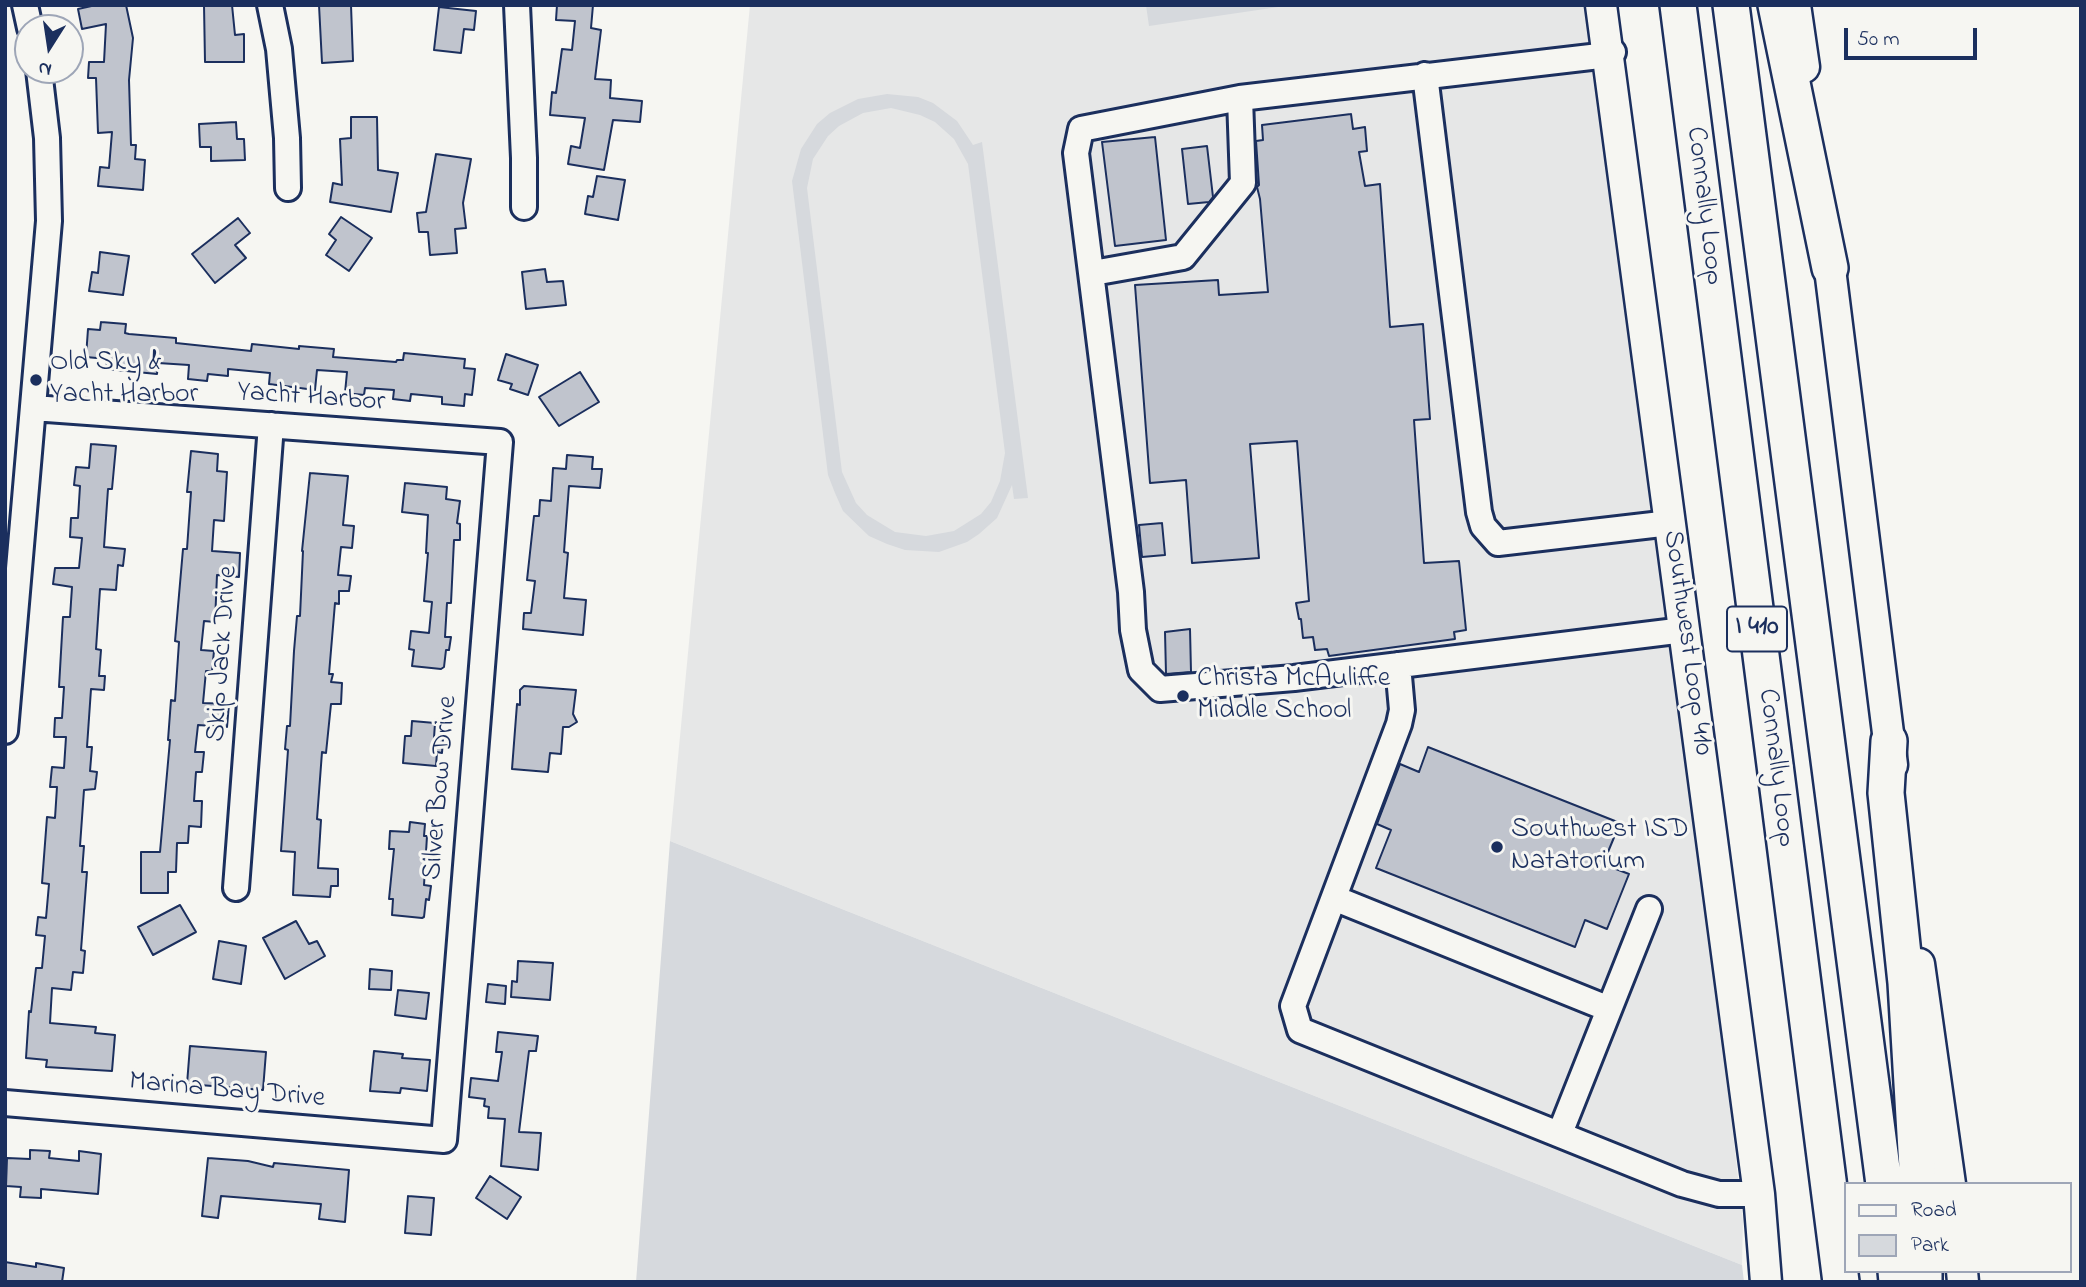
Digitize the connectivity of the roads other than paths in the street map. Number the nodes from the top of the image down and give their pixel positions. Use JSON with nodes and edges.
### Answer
{"nodes":[{"id":1,"x":270,"y":5,"type":"edge"},
{"id":2,"x":517,"y":5,"type":"edge"},
{"id":3,"x":1601,"y":5,"type":"edge"},
{"id":4,"x":1678,"y":5,"type":"edge"},
{"id":5,"x":1731,"y":5,"type":"edge"},
{"id":6,"x":1776,"y":5,"type":"edge"},
{"id":7,"x":1796,"y":5,"type":"edge"},
{"id":8,"x":1611,"y":54,"type":"junction"},
{"id":9,"x":1425,"y":75,"type":"junction"},
{"id":10,"x":41,"y":84,"type":"edge"},
{"id":11,"x":1240,"y":98,"type":"junction"},
{"id":12,"x":288,"y":188,"type":"dead end"},
{"id":13,"x":524,"y":207,"type":"dead end"},
{"id":14,"x":1830,"y":268,"type":"junction"},
{"id":15,"x":1093,"y":273,"type":"junction"},
{"id":16,"x":33,"y":408,"type":"junction"},
{"id":17,"x":271,"y":425,"type":"junction"},
{"id":18,"x":500,"y":442,"type":"joint"},
{"id":19,"x":1670,"y":523,"type":"junction"},
{"id":20,"x":1684,"y":630,"type":"junction"},
{"id":21,"x":1398,"y":665,"type":"junction"},
{"id":22,"x":5,"y":731,"type":"edge"},
{"id":23,"x":1889,"y":741,"type":"junction"},
{"id":24,"x":236,"y":888,"type":"dead end"},
{"id":25,"x":1334,"y":898,"type":"junction"},
{"id":26,"x":1649,"y":909,"type":"dead end"},
{"id":27,"x":1609,"y":1009,"type":"junction"},
{"id":28,"x":5,"y":1103,"type":"edge"},
{"id":29,"x":1560,"y":1133,"type":"junction"},
{"id":30,"x":444,"y":1140,"type":"joint"},
{"id":31,"x":1884,"y":1182,"type":"edge"},
{"id":32,"x":1918,"y":1182,"type":"edge"},
{"id":33,"x":1950,"y":1182,"type":"edge"},
{"id":34,"x":1759,"y":1195,"type":"junction"},
{"id":35,"x":1838,"y":1272,"type":"edge"},
{"id":36,"x":1766,"y":1282,"type":"edge"}],
"edges":[{"from":1,"to":12,"type":"street"},
{"from":2,"to":13,"type":"street"},
{"from":3,"to":8,"type":"main road","name":"Southwest Loop 410"},
{"from":4,"to":35,"type":"highway","name":"Connally Loop","number":"I 410"},
{"from":5,"to":31,"type":"highway","name":"Connally Loop","number":"I 410"},
{"from":6,"to":14,"type":"highway"},
{"from":7,"to":14,"type":"main road"},
{"from":8,"to":9,"type":"street"},
{"from":8,"to":19,"type":"main road","name":"Southwest Loop 410"},
{"from":9,"to":11,"type":"street"},
{"from":9,"to":19,"type":"street"},
{"from":10,"to":16,"type":"street"},
{"from":11,"to":15,"type":"street"},
{"from":11,"to":15,"type":"street"},
{"from":14,"to":23,"type":"main road"},
{"from":15,"to":21,"type":"street"},
{"from":16,"to":17,"type":"street","name":"Yacht Harbor"},
{"from":16,"to":22,"type":"street"},
{"from":17,"to":18,"type":"street","name":"Yacht Harbor"},
{"from":17,"to":24,"type":"street","name":"Skip Jack Drive"},
{"from":18,"to":30,"type":"street","name":"Silver Bow Drive"},
{"from":19,"to":20,"type":"main road","name":"Southwest Loop 410"},
{"from":20,"to":21,"type":"street"},
{"from":20,"to":34,"type":"main road","name":"Southwest Loop 410"},
{"from":21,"to":25,"type":"street"},
{"from":23,"to":32,"type":"highway"},
{"from":23,"to":33,"type":"main road"},
{"from":25,"to":27,"type":"street"},
{"from":25,"to":29,"type":"street"},
{"from":26,"to":27,"type":"street"},
{"from":27,"to":29,"type":"street"},
{"from":28,"to":30,"type":"street","name":"Marina Bay Drive"},
{"from":29,"to":34,"type":"street"},
{"from":34,"to":36,"type":"main road","name":"Southwest Loop 410"}]}
